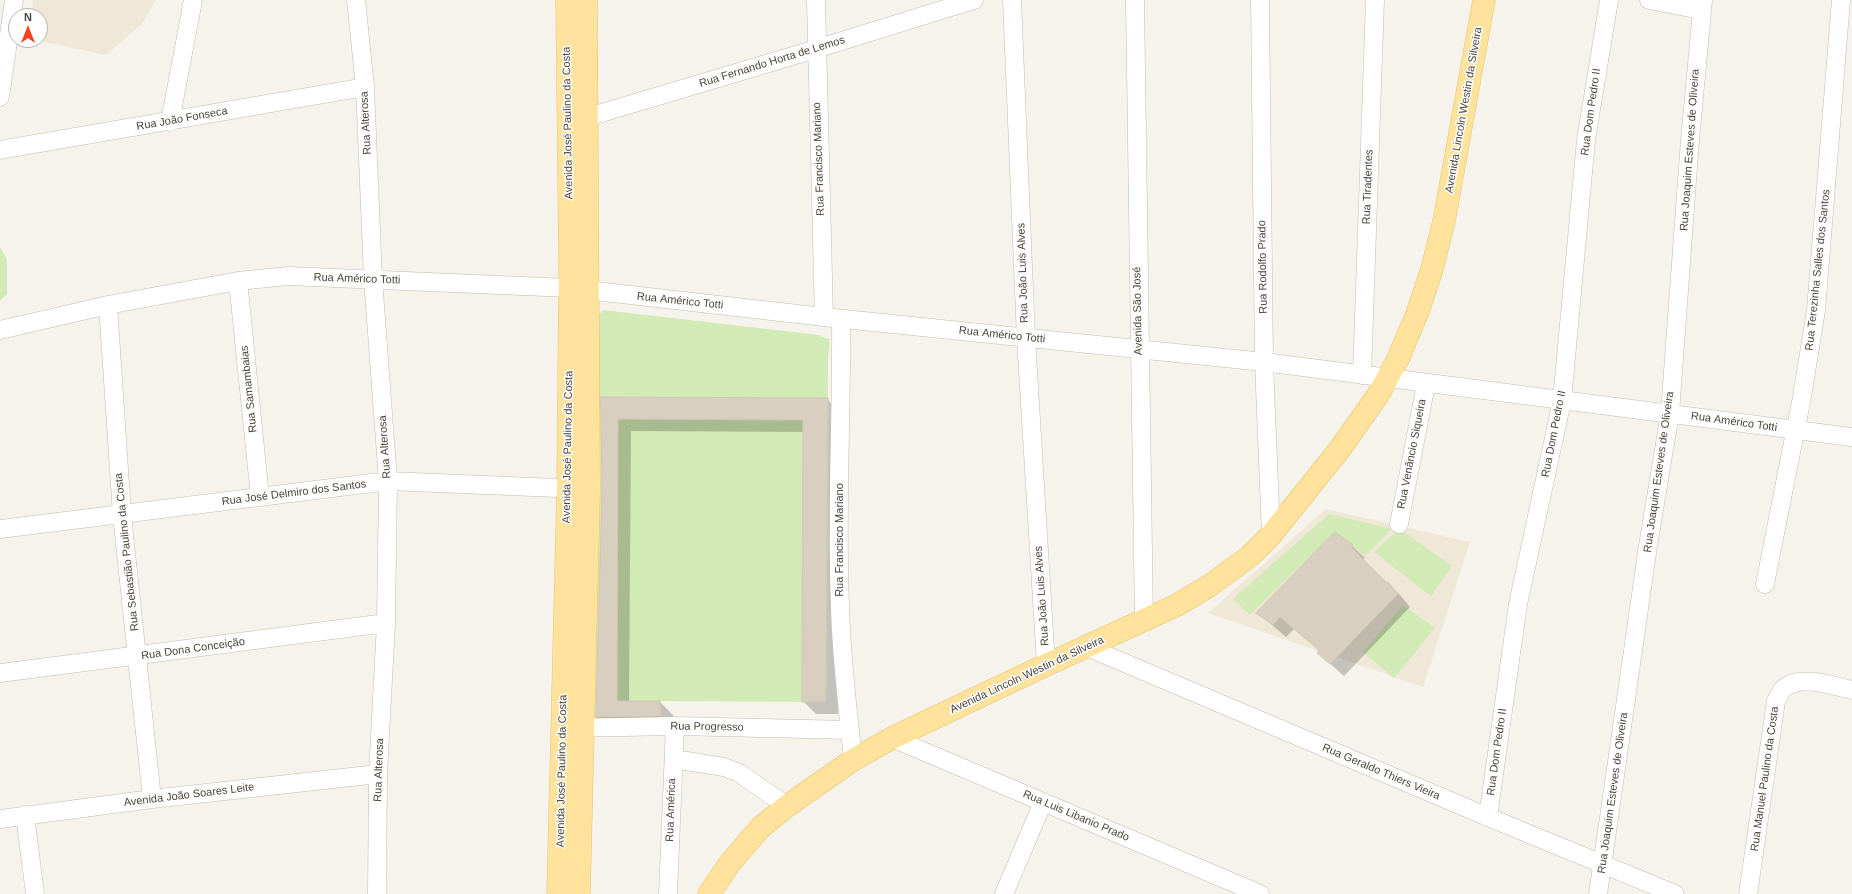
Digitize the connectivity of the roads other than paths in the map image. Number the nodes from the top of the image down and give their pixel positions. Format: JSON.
{"nodes":[{"id":1,"x":14,"y":0,"type":"edge"},
{"id":2,"x":193,"y":0,"type":"edge"},
{"id":3,"x":356,"y":0,"type":"edge"},
{"id":4,"x":567,"y":0,"type":"edge"},
{"id":5,"x":586,"y":0,"type":"edge"},
{"id":6,"x":816,"y":0,"type":"edge"},
{"id":7,"x":974,"y":0,"type":"edge"},
{"id":8,"x":1012,"y":0,"type":"edge"},
{"id":9,"x":1134,"y":0,"type":"edge"},
{"id":10,"x":1260,"y":0,"type":"edge"},
{"id":11,"x":1375,"y":0,"type":"edge"},
{"id":12,"x":1484,"y":0,"type":"edge"},
{"id":13,"x":1609,"y":0,"type":"edge"},
{"id":14,"x":1649,"y":0,"type":"edge"},
{"id":15,"x":1842,"y":0,"type":"edge"},
{"id":16,"x":1702,"y":5,"type":"edge"},
{"id":17,"x":6,"y":19,"type":"edge"},
{"id":18,"x":816,"y":49,"type":"junction"},
{"id":19,"x":364,"y":88,"type":"junction"},
{"id":20,"x":0,"y":97,"type":"edge"},
{"id":21,"x":578,"y":118,"type":"junction"},
{"id":22,"x":170,"y":122,"type":"junction"},
{"id":23,"x":0,"y":150,"type":"edge"},
{"id":24,"x":374,"y":279,"type":"junction"},
{"id":25,"x":238,"y":281,"type":"junction"},
{"id":26,"x":579,"y":289,"type":"junction"},
{"id":27,"x":108,"y":305,"type":"junction"},
{"id":28,"x":832,"y":318,"type":"junction"},
{"id":29,"x":0,"y":330,"type":"edge"},
{"id":30,"x":1026,"y":338,"type":"junction"},
{"id":31,"x":1139,"y":349,"type":"junction"},
{"id":32,"x":1264,"y":362,"type":"junction"},
{"id":33,"x":1362,"y":375,"type":"junction"},
{"id":34,"x":1389,"y":377,"type":"junction"},
{"id":35,"x":1426,"y":384,"type":"junction"},
{"id":36,"x":1562,"y":401,"type":"junction"},
{"id":37,"x":1670,"y":413,"type":"junction"},
{"id":38,"x":1795,"y":430,"type":"junction"},
{"id":39,"x":1852,"y":437,"type":"edge"},
{"id":40,"x":388,"y":481,"type":"junction"},
{"id":41,"x":578,"y":489,"type":"junction"},
{"id":42,"x":260,"y":497,"type":"junction"},
{"id":43,"x":122,"y":515,"type":"junction"},
{"id":44,"x":1399,"y":524,"type":"dead end"},
{"id":45,"x":0,"y":529,"type":"edge"},
{"id":46,"x":1271,"y":535,"type":"junction"},
{"id":47,"x":1765,"y":584,"type":"dead end"},
{"id":48,"x":1144,"y":621,"type":"junction"},
{"id":49,"x":386,"y":623,"type":"junction"},
{"id":50,"x":1087,"y":647,"type":"junction"},
{"id":51,"x":137,"y":656,"type":"junction"},
{"id":52,"x":1046,"y":665,"type":"junction"},
{"id":53,"x":0,"y":672,"type":"edge"},
{"id":54,"x":1852,"y":690,"type":"edge"},
{"id":55,"x":676,"y":726,"type":"junction"},
{"id":56,"x":573,"y":728,"type":"junction"},
{"id":57,"x":850,"y":730,"type":"junction"},
{"id":58,"x":892,"y":738,"type":"junction"},
{"id":59,"x":674,"y":759,"type":"junction"},
{"id":60,"x":853,"y":760,"type":"junction"},
{"id":61,"x":378,"y":774,"type":"junction"},
{"id":62,"x":152,"y":799,"type":"junction"},
{"id":63,"x":1043,"y":802,"type":"junction"},
{"id":64,"x":786,"y":806,"type":"junction"},
{"id":65,"x":25,"y":815,"type":"junction"},
{"id":66,"x":1488,"y":817,"type":"junction"},
{"id":67,"x":0,"y":819,"type":"edge"},
{"id":68,"x":1603,"y":865,"type":"junction"},
{"id":69,"x":35,"y":894,"type":"edge"},
{"id":70,"x":377,"y":894,"type":"edge"},
{"id":71,"x":558,"y":894,"type":"edge"},
{"id":72,"x":579,"y":894,"type":"edge"},
{"id":73,"x":668,"y":894,"type":"edge"},
{"id":74,"x":709,"y":894,"type":"edge"},
{"id":75,"x":1004,"y":894,"type":"edge"},
{"id":76,"x":1260,"y":894,"type":"edge"},
{"id":77,"x":1598,"y":894,"type":"edge"},
{"id":78,"x":1675,"y":894,"type":"edge"},
{"id":79,"x":1748,"y":894,"type":"edge"}],
"edges":[{"from":1,"to":17,"type":"street"},
{"from":2,"to":22,"type":"street"},
{"from":3,"to":19,"type":"street","name":"Rua Alterosa"},
{"from":4,"to":21,"type":"main road","name":"Avenida José Paulino da Costa"},
{"from":5,"to":21,"type":"main road","name":"Avenida José Paulino da Costa"},
{"from":6,"to":18,"type":"street","name":"Rua Francisco Mariano"},
{"from":7,"to":18,"type":"street","name":"Rua Fernando Horta de Lemos"},
{"from":8,"to":30,"type":"street","name":"Rua João Luis Alves"},
{"from":9,"to":31,"type":"street","name":"Avenida São José"},
{"from":10,"to":32,"type":"street","name":"Rua Rodolfo Prado"},
{"from":11,"to":33,"type":"street","name":"Rua Tiradentes"},
{"from":12,"to":34,"type":"main road","name":"Avenida Lincoln Westin da Silveira"},
{"from":13,"to":36,"type":"street","name":"Rua Dom Pedro II"},
{"from":14,"to":16,"type":"street"},
{"from":15,"to":38,"type":"street","name":"Rua Terezinha Salles dos Santos"},
{"from":16,"to":37,"type":"street","name":"Rua Joaquim Esteves de Oliveira"},
{"from":17,"to":20,"type":"street"},
{"from":18,"to":21,"type":"street","name":"Rua Fernando Horta de Lemos"},
{"from":18,"to":28,"type":"street","name":"Rua Francisco Mariano"},
{"from":19,"to":22,"type":"street","name":"Rua João Fonseca"},
{"from":19,"to":24,"type":"street","name":"Rua Alterosa"},
{"from":21,"to":26,"type":"main road","name":"Avenida José Paulino da Costa"},
{"from":22,"to":23,"type":"street","name":"Rua João Fonseca"},
{"from":24,"to":25,"type":"street","name":"Rua Américo Totti"},
{"from":24,"to":26,"type":"street","name":"Rua Américo Totti"},
{"from":24,"to":40,"type":"street","name":"Rua Alterosa"},
{"from":25,"to":27,"type":"street","name":"Rua Américo Totti"},
{"from":25,"to":42,"type":"street","name":"Rua Samambaias"},
{"from":26,"to":28,"type":"street","name":"Rua Américo Totti"},
{"from":26,"to":41,"type":"main road","name":"Avenida José Paulino da Costa"},
{"from":27,"to":29,"type":"street","name":"Rua Américo Totti"},
{"from":27,"to":43,"type":"street","name":"Rua Sebastião Paulino da Costa"},
{"from":28,"to":30,"type":"street","name":"Rua Américo Totti"},
{"from":28,"to":57,"type":"street","name":"Rua Francisco Mariano"},
{"from":30,"to":31,"type":"street","name":"Rua Américo Totti"},
{"from":30,"to":52,"type":"street","name":"Rua João Luis Alves"},
{"from":31,"to":32,"type":"street","name":"Rua Américo Totti"},
{"from":31,"to":48,"type":"street","name":"Avenida São José"},
{"from":32,"to":33,"type":"street","name":"Rua Américo Totti"},
{"from":32,"to":46,"type":"street","name":"Rua Rodolfo Prado"},
{"from":33,"to":34,"type":"street","name":"Rua Américo Totti"},
{"from":34,"to":35,"type":"street","name":"Rua Américo Totti"},
{"from":34,"to":46,"type":"main road","name":"Avenida Lincoln Westin da Silveira"},
{"from":35,"to":36,"type":"street","name":"Rua Américo Totti"},
{"from":35,"to":44,"type":"street","name":"Rua Venâncio Siqueira"},
{"from":36,"to":37,"type":"street","name":"Rua Américo Totti"},
{"from":36,"to":66,"type":"street","name":"Rua Dom Pedro II"},
{"from":37,"to":38,"type":"street","name":"Rua Américo Totti"},
{"from":37,"to":68,"type":"street","name":"Rua Joaquim Esteves de Oliveira"},
{"from":38,"to":39,"type":"street","name":"Rua Américo Totti"},
{"from":38,"to":47,"type":"street","name":"Rua Terezinha Salles dos Santos"},
{"from":40,"to":41,"type":"street","name":"Rua José Delmiro dos Santos"},
{"from":40,"to":42,"type":"street","name":"Rua José Delmiro dos Santos"},
{"from":40,"to":49,"type":"street","name":"Rua Alterosa"},
{"from":41,"to":56,"type":"main road","name":"Avenida José Paulino da Costa"},
{"from":42,"to":43,"type":"street","name":"Rua José Delmiro dos Santos"},
{"from":43,"to":45,"type":"street","name":"Rua José Delmiro dos Santos"},
{"from":43,"to":51,"type":"street","name":"Rua Sebastião Paulino da Costa"},
{"from":46,"to":48,"type":"main road","name":"Avenida Lincoln Westin da Silveira"},
{"from":48,"to":50,"type":"main road","name":"Avenida Lincoln Westin da Silveira"},
{"from":49,"to":51,"type":"street","name":"Rua Dona Conceição"},
{"from":49,"to":61,"type":"street","name":"Rua Alterosa"},
{"from":50,"to":52,"type":"main road","name":"Avenida Lincoln Westin da Silveira"},
{"from":50,"to":66,"type":"street","name":"Rua Geraldo Thiers Vieira"},
{"from":51,"to":53,"type":"street","name":"Rua Dona Conceição"},
{"from":51,"to":62,"type":"street","name":"Rua Sebastião Paulino da Costa"},
{"from":52,"to":58,"type":"main road","name":"Avenida Lincoln Westin da Silveira"},
{"from":54,"to":79,"type":"street","name":"Rua Manuel Paulino da Costa"},
{"from":55,"to":56,"type":"street","name":"Rua Progresso"},
{"from":55,"to":57,"type":"street","name":"Rua Progresso"},
{"from":55,"to":59,"type":"street","name":"Rua América"},
{"from":56,"to":71,"type":"main road","name":"Avenida José Paulino da Costa"},
{"from":56,"to":72,"type":"main road","name":"Avenida José Paulino da Costa"},
{"from":57,"to":60,"type":"street","name":"Rua Francisco Mariano"},
{"from":58,"to":60,"type":"main road","name":"Avenida Lincoln Westin da Silveira"},
{"from":58,"to":63,"type":"street","name":"Rua Luis Libanio Prado"},
{"from":59,"to":64,"type":"street"},
{"from":59,"to":73,"type":"street","name":"Rua América"},
{"from":60,"to":64,"type":"main road","name":"Avenida Lincoln Westin da Silveira"},
{"from":61,"to":62,"type":"street","name":"Avenida João Soares Leite"},
{"from":61,"to":70,"type":"street","name":"Rua Alterosa"},
{"from":62,"to":65,"type":"street","name":"Avenida João Soares Leite"},
{"from":63,"to":75,"type":"street"},
{"from":63,"to":76,"type":"street","name":"Rua Luis Libanio Prado"},
{"from":64,"to":74,"type":"main road","name":"Avenida Lincoln Westin da Silveira"},
{"from":65,"to":67,"type":"street","name":"Avenida João Soares Leite"},
{"from":65,"to":69,"type":"street"},
{"from":66,"to":68,"type":"street","name":"Rua Geraldo Thiers Vieira"},
{"from":68,"to":77,"type":"street","name":"Rua Joaquim Esteves de Oliveira"},
{"from":68,"to":78,"type":"street","name":"Rua Geraldo Thiers Vieira"}]}
